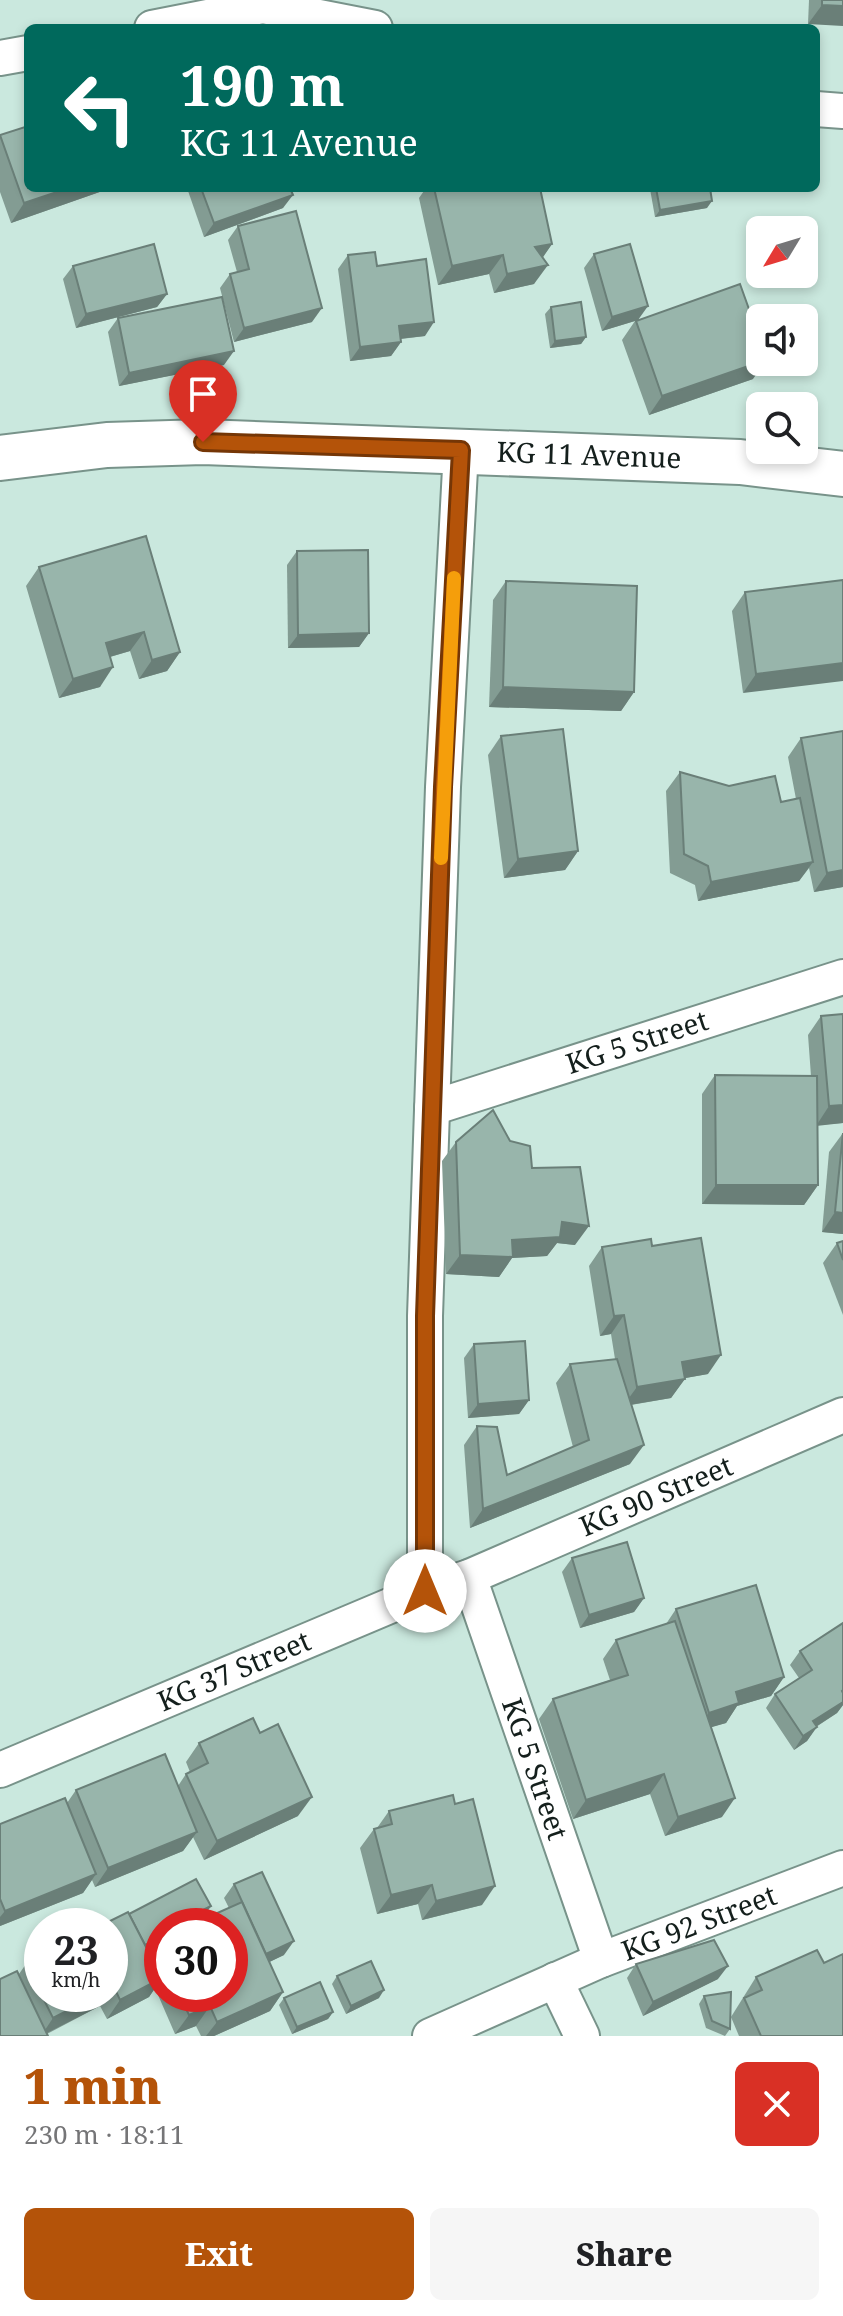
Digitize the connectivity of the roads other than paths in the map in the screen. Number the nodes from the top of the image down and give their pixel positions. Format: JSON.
{"nodes":[{"id":1,"x":264,"y":3,"type":"edge"},
{"id":2,"x":170,"y":24,"type":"edge"},
{"id":3,"x":357,"y":24,"type":"edge"},
{"id":4,"x":24,"y":54,"type":"edge"},
{"id":5,"x":0,"y":58,"type":"edge"},
{"id":6,"x":820,"y":109,"type":"edge"},
{"id":7,"x":843,"y":111,"type":"edge"},
{"id":8,"x":461,"y":450,"type":"junction"},
{"id":9,"x":0,"y":458,"type":"edge"},
{"id":10,"x":843,"y":474,"type":"edge"},
{"id":11,"x":843,"y":977,"type":"edge"},
{"id":12,"x":432,"y":1108,"type":"junction"},
{"id":13,"x":843,"y":1415,"type":"edge"},
{"id":14,"x":469,"y":1577,"type":"junction"},
{"id":15,"x":425,"y":1591,"type":"junction"},
{"id":16,"x":0,"y":1770,"type":"edge"},
{"id":17,"x":843,"y":1868,"type":"edge"},
{"id":18,"x":601,"y":1960,"type":"junction"},
{"id":19,"x":555,"y":1980,"type":"junction"},
{"id":20,"x":430,"y":2036,"type":"edge"},
{"id":21,"x":582,"y":2036,"type":"edge"}],
"edges":[{"from":1,"to":2,"type":"street"},
{"from":1,"to":3,"type":"street"},
{"from":4,"to":5,"type":"street"},
{"from":6,"to":7,"type":"street"},
{"from":8,"to":9,"type":"main road","name":"KG 11 Avenue"},
{"from":8,"to":10,"type":"main road","name":"KG 11 Avenue"},
{"from":8,"to":12,"type":"street"},
{"from":11,"to":12,"type":"street","name":"KG 5 Street"},
{"from":12,"to":15,"type":"street"},
{"from":13,"to":14,"type":"street","name":"KG 90 Street"},
{"from":14,"to":15,"type":"street","name":"KG 37 Street"},
{"from":14,"to":18,"type":"street","name":"KG 5 Street"},
{"from":15,"to":16,"type":"street","name":"KG 37 Street"},
{"from":17,"to":18,"type":"street","name":"KG 92 Street"},
{"from":18,"to":19,"type":"street","name":"KG 92 Street"},
{"from":19,"to":20,"type":"street","name":"KG 92 Street"},
{"from":19,"to":21,"type":"street"}]}
